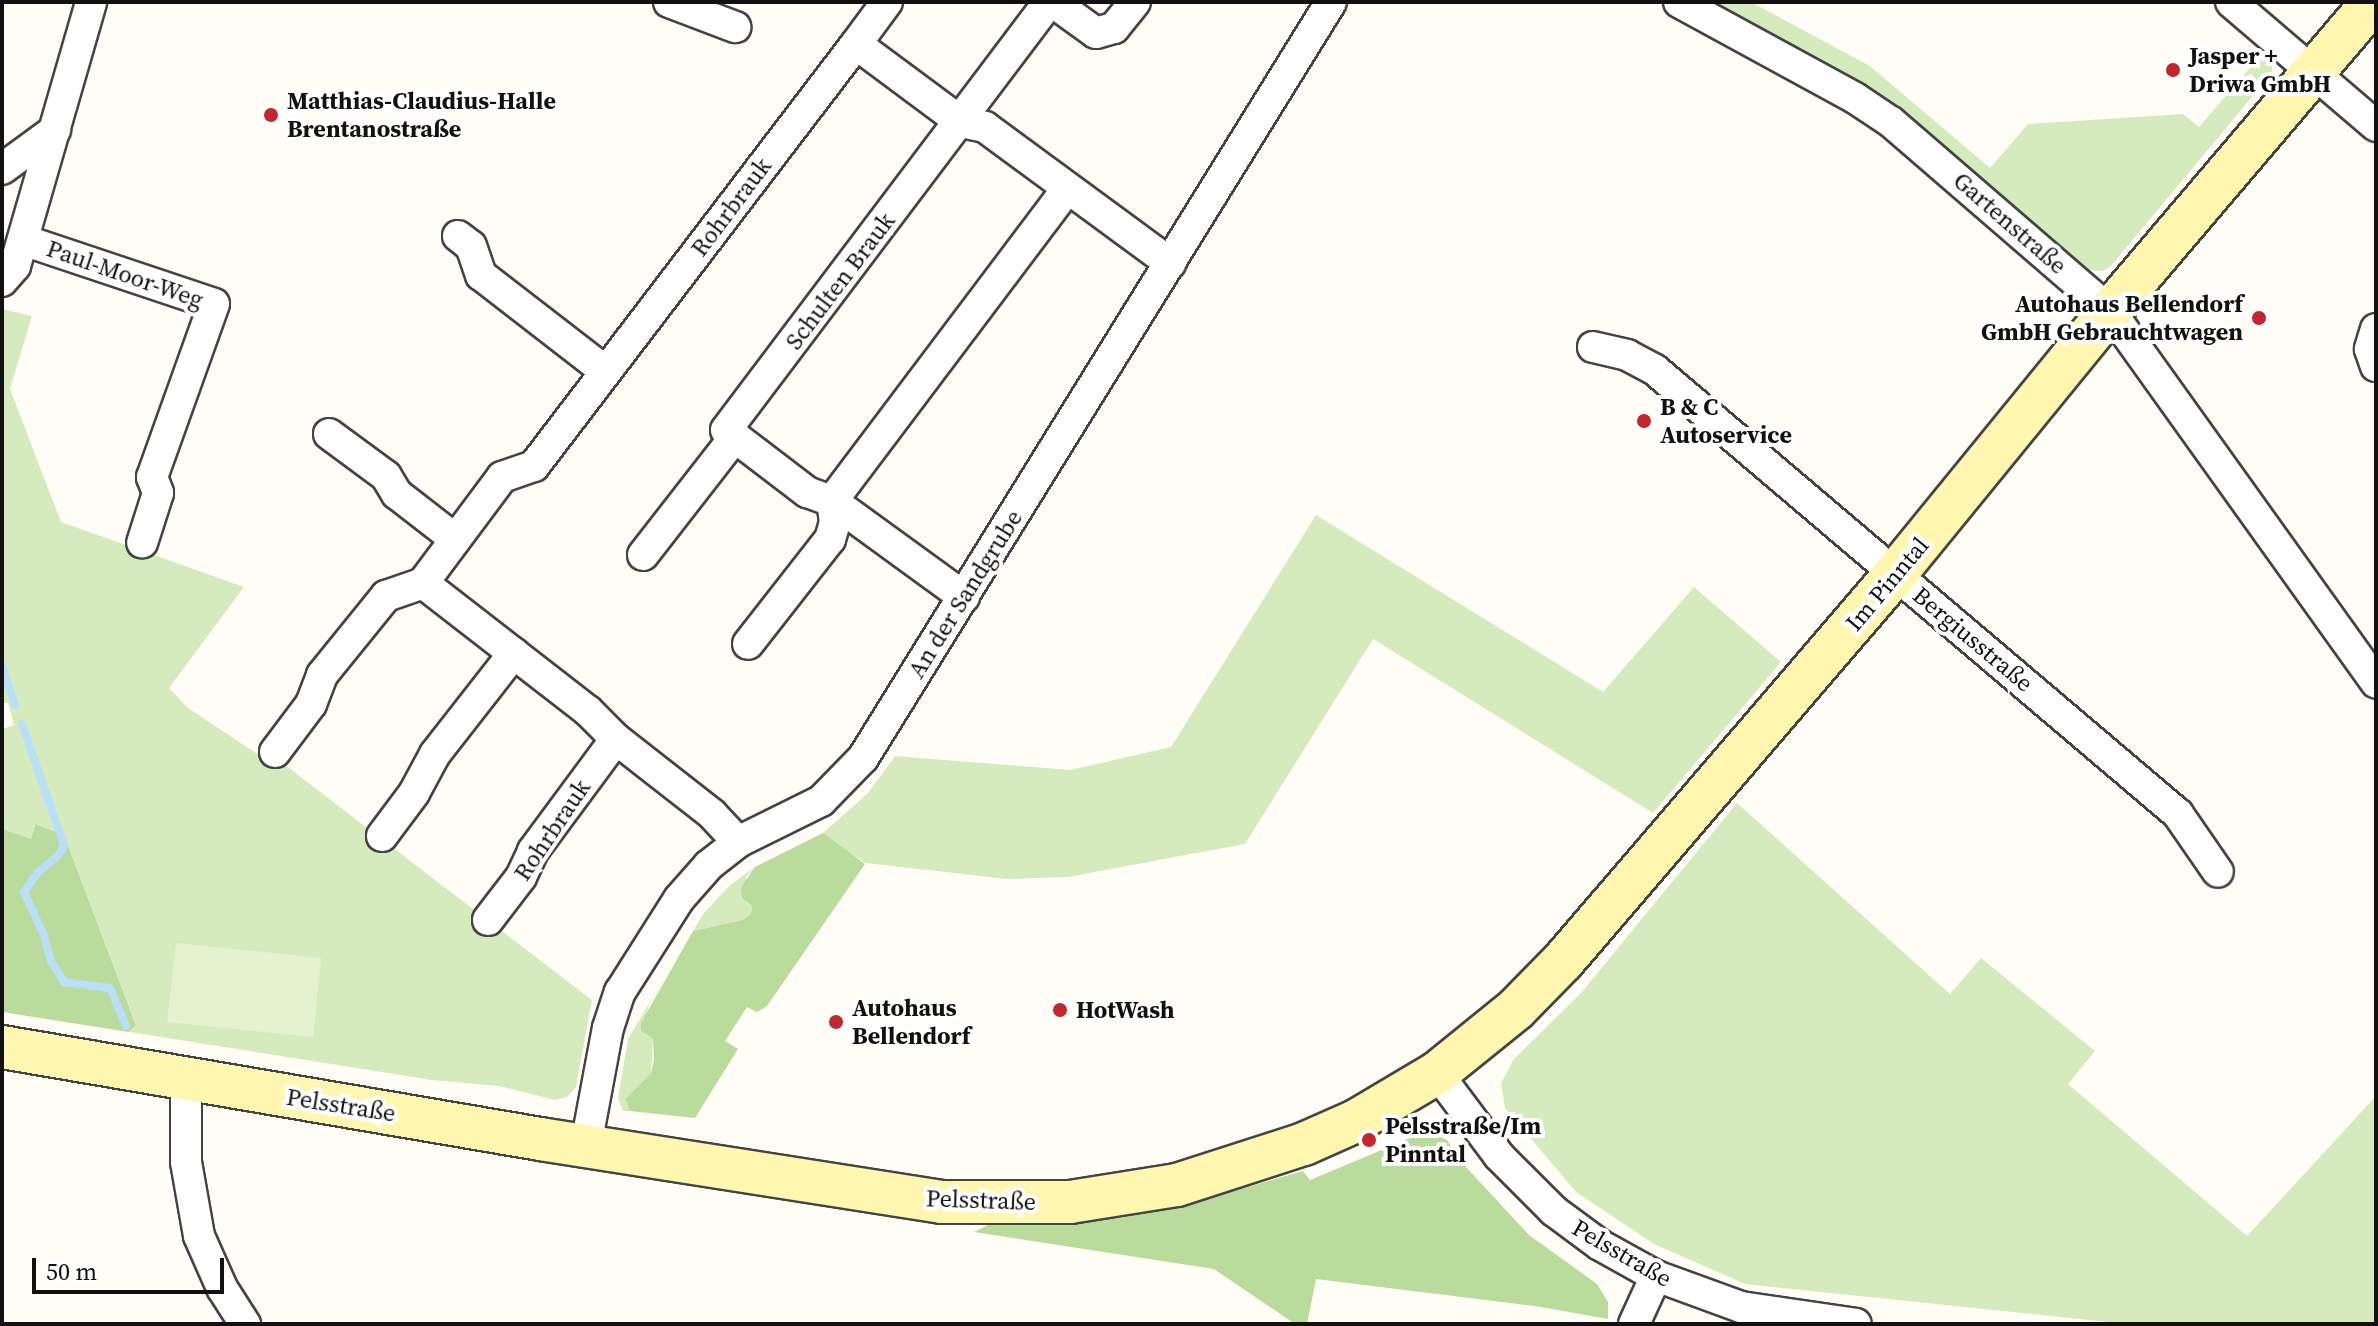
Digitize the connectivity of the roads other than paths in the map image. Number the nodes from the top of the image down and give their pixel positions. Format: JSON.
{"nodes":[{"id":1,"x":91,"y":2,"type":"edge"},
{"id":2,"x":669,"y":2,"type":"edge"},
{"id":3,"x":887,"y":2,"type":"edge"},
{"id":4,"x":1051,"y":2,"type":"edge"},
{"id":5,"x":1135,"y":2,"type":"edge"},
{"id":6,"x":1331,"y":2,"type":"edge"},
{"id":7,"x":1679,"y":2,"type":"edge"},
{"id":8,"x":2231,"y":2,"type":"edge"},
{"id":9,"x":2373,"y":2,"type":"edge"},
{"id":10,"x":735,"y":27,"type":"dead end"},
{"id":11,"x":856,"y":44,"type":"junction"},
{"id":12,"x":2313,"y":72,"type":"junction"},
{"id":13,"x":961,"y":122,"type":"junction"},
{"id":14,"x":2376,"y":126,"type":"edge"},
{"id":15,"x":55,"y":130,"type":"junction"},
{"id":16,"x":2,"y":169,"type":"edge"},
{"id":17,"x":1067,"y":189,"type":"junction"},
{"id":18,"x":458,"y":236,"type":"dead end"},
{"id":19,"x":23,"y":240,"type":"junction"},
{"id":20,"x":1170,"y":263,"type":"junction"},
{"id":21,"x":2,"y":281,"type":"edge"},
{"id":22,"x":2110,"y":311,"type":"junction"},
{"id":23,"x":2376,"y":329,"type":"edge"},
{"id":24,"x":1593,"y":347,"type":"dead end"},
{"id":25,"x":2376,"y":366,"type":"edge"},
{"id":26,"x":605,"y":371,"type":"junction"},
{"id":27,"x":329,"y":434,"type":"dead end"},
{"id":28,"x":735,"y":437,"type":"junction"},
{"id":29,"x":832,"y":501,"type":"junction"},
{"id":30,"x":455,"y":539,"type":"junction"},
{"id":31,"x":142,"y":543,"type":"dead end"},
{"id":32,"x":643,"y":555,"type":"dead end"},
{"id":33,"x":1896,"y":573,"type":"junction"},
{"id":34,"x":423,"y":583,"type":"junction"},
{"id":35,"x":964,"y":597,"type":"junction"},
{"id":36,"x":748,"y":644,"type":"dead end"},
{"id":37,"x":514,"y":653,"type":"junction"},
{"id":38,"x":2376,"y":683,"type":"edge"},
{"id":39,"x":616,"y":739,"type":"junction"},
{"id":40,"x":275,"y":752,"type":"dead end"},
{"id":41,"x":382,"y":836,"type":"dead end"},
{"id":42,"x":738,"y":842,"type":"junction"},
{"id":43,"x":2218,"y":872,"type":"dead end"},
{"id":44,"x":488,"y":920,"type":"dead end"},
{"id":45,"x":2,"y":1047,"type":"edge"},
{"id":46,"x":1437,"y":1073,"type":"junction"},
{"id":47,"x":186,"y":1080,"type":"junction"},
{"id":48,"x":586,"y":1145,"type":"junction"},
{"id":49,"x":1656,"y":1276,"type":"junction"},
{"id":50,"x":245,"y":1324,"type":"edge"},
{"id":51,"x":1634,"y":1324,"type":"edge"},
{"id":52,"x":1856,"y":1324,"type":"edge"}],
"edges":[{"from":1,"to":15,"type":"street"},
{"from":2,"to":10,"type":"street"},
{"from":3,"to":11,"type":"street","name":"Rohrbrauk"},
{"from":4,"to":5,"type":"street"},
{"from":4,"to":13,"type":"street"},
{"from":6,"to":20,"type":"street","name":"An der Sandgrube"},
{"from":7,"to":22,"type":"street","name":"Gartenstraße"},
{"from":8,"to":12,"type":"street"},
{"from":9,"to":12,"type":"main road","name":"Im Pinntal"},
{"from":11,"to":13,"type":"street"},
{"from":11,"to":26,"type":"street","name":"Rohrbrauk"},
{"from":12,"to":14,"type":"street"},
{"from":12,"to":22,"type":"main road","name":"Im Pinntal"},
{"from":13,"to":17,"type":"street"},
{"from":13,"to":28,"type":"street","name":"Schulten Brauk"},
{"from":15,"to":16,"type":"street"},
{"from":15,"to":19,"type":"street"},
{"from":17,"to":20,"type":"street"},
{"from":17,"to":29,"type":"street"},
{"from":18,"to":26,"type":"street"},
{"from":19,"to":21,"type":"street"},
{"from":19,"to":31,"type":"street","name":"Paul-Moor-Weg"},
{"from":20,"to":35,"type":"street","name":"An der Sandgrube"},
{"from":22,"to":33,"type":"main road","name":"Im Pinntal"},
{"from":22,"to":38,"type":"street","name":"Gartenstraße"},
{"from":23,"to":25,"type":"street"},
{"from":24,"to":33,"type":"street","name":"Bergiusstraße"},
{"from":26,"to":30,"type":"street","name":"Rohrbrauk"},
{"from":27,"to":30,"type":"street"},
{"from":28,"to":29,"type":"street"},
{"from":28,"to":32,"type":"street","name":"Schulten Brauk"},
{"from":29,"to":35,"type":"street"},
{"from":29,"to":36,"type":"street"},
{"from":30,"to":34,"type":"street","name":"Rohrbrauk"},
{"from":33,"to":43,"type":"street","name":"Bergiusstraße"},
{"from":33,"to":46,"type":"main road","name":"Im Pinntal"},
{"from":34,"to":37,"type":"street"},
{"from":34,"to":40,"type":"street"},
{"from":35,"to":42,"type":"street","name":"An der Sandgrube"},
{"from":37,"to":39,"type":"street"},
{"from":37,"to":41,"type":"street"},
{"from":39,"to":42,"type":"street"},
{"from":39,"to":44,"type":"street","name":"Rohrbrauk"},
{"from":42,"to":48,"type":"street","name":"An der Sandgrube"},
{"from":45,"to":47,"type":"main road","name":"Pelsstraße"},
{"from":46,"to":48,"type":"main road","name":"Pelsstraße"},
{"from":46,"to":49,"type":"street","name":"Pelsstraße"},
{"from":47,"to":48,"type":"main road","name":"Pelsstraße"},
{"from":47,"to":50,"type":"street"},
{"from":49,"to":51,"type":"street"},
{"from":49,"to":52,"type":"street","name":"Pelsstraße"}]}
